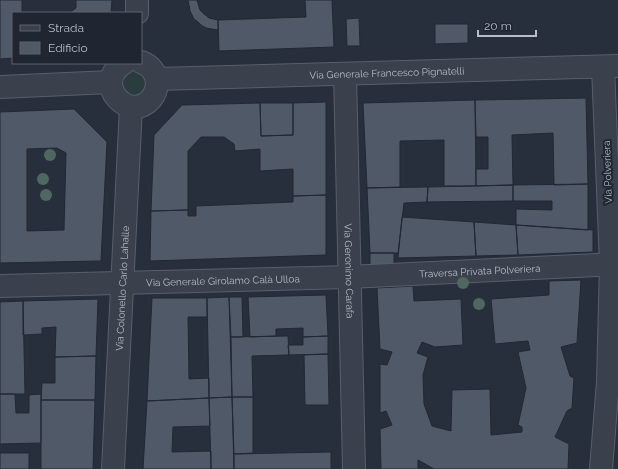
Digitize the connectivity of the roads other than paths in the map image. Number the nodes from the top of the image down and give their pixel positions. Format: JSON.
{"nodes":[{"id":1,"x":137,"y":0,"type":"edge"},
{"id":2,"x":137,"y":12,"type":"edge"},
{"id":3,"x":142,"y":63,"type":"edge"},
{"id":4,"x":123,"y":64,"type":"edge"},
{"id":5,"x":610,"y":67,"type":"edge"},
{"id":6,"x":345,"y":74,"type":"junction"},
{"id":7,"x":157,"y":79,"type":"junction"},
{"id":8,"x":111,"y":82,"type":"junction"},
{"id":9,"x":0,"y":87,"type":"edge"},
{"id":10,"x":131,"y":107,"type":"junction"},
{"id":11,"x":614,"y":264,"type":"edge"},
{"id":12,"x":349,"y":277,"type":"junction"},
{"id":13,"x":123,"y":283,"type":"junction"},
{"id":14,"x":0,"y":286,"type":"edge"},
{"id":15,"x":113,"y":469,"type":"edge"},
{"id":16,"x":354,"y":469,"type":"edge"},
{"id":17,"x":601,"y":469,"type":"edge"}],
"edges":[{"from":1,"to":2,"type":"street"},
{"from":3,"to":7,"type":"street"},
{"from":4,"to":8,"type":"street"},
{"from":5,"to":6,"type":"street","name":"Via Generale Francesco Pignatelli"},
{"from":5,"to":11,"type":"street","name":"Via Polveriera"},
{"from":6,"to":7,"type":"street","name":"Via Generale Francesco Pignatelli"},
{"from":6,"to":12,"type":"street","name":"Via Geronimo Carafa"},
{"from":7,"to":10,"type":"street"},
{"from":8,"to":9,"type":"street"},
{"from":8,"to":10,"type":"street"},
{"from":10,"to":13,"type":"street","name":"Via Colonello Carlo Lahalle"},
{"from":11,"to":12,"type":"street","name":"Traversa Privata Polveriera"},
{"from":11,"to":17,"type":"street","name":"Via Polveriera"},
{"from":12,"to":13,"type":"street","name":"Via Generale Girolamo Calà Ulloa"},
{"from":12,"to":16,"type":"street","name":"Via Geronimo Carafa"},
{"from":13,"to":14,"type":"street","name":"Via Generale Girolamo Calà Ulloa"},
{"from":13,"to":15,"type":"street","name":"Via Colonello Carlo Lahalle"}]}
